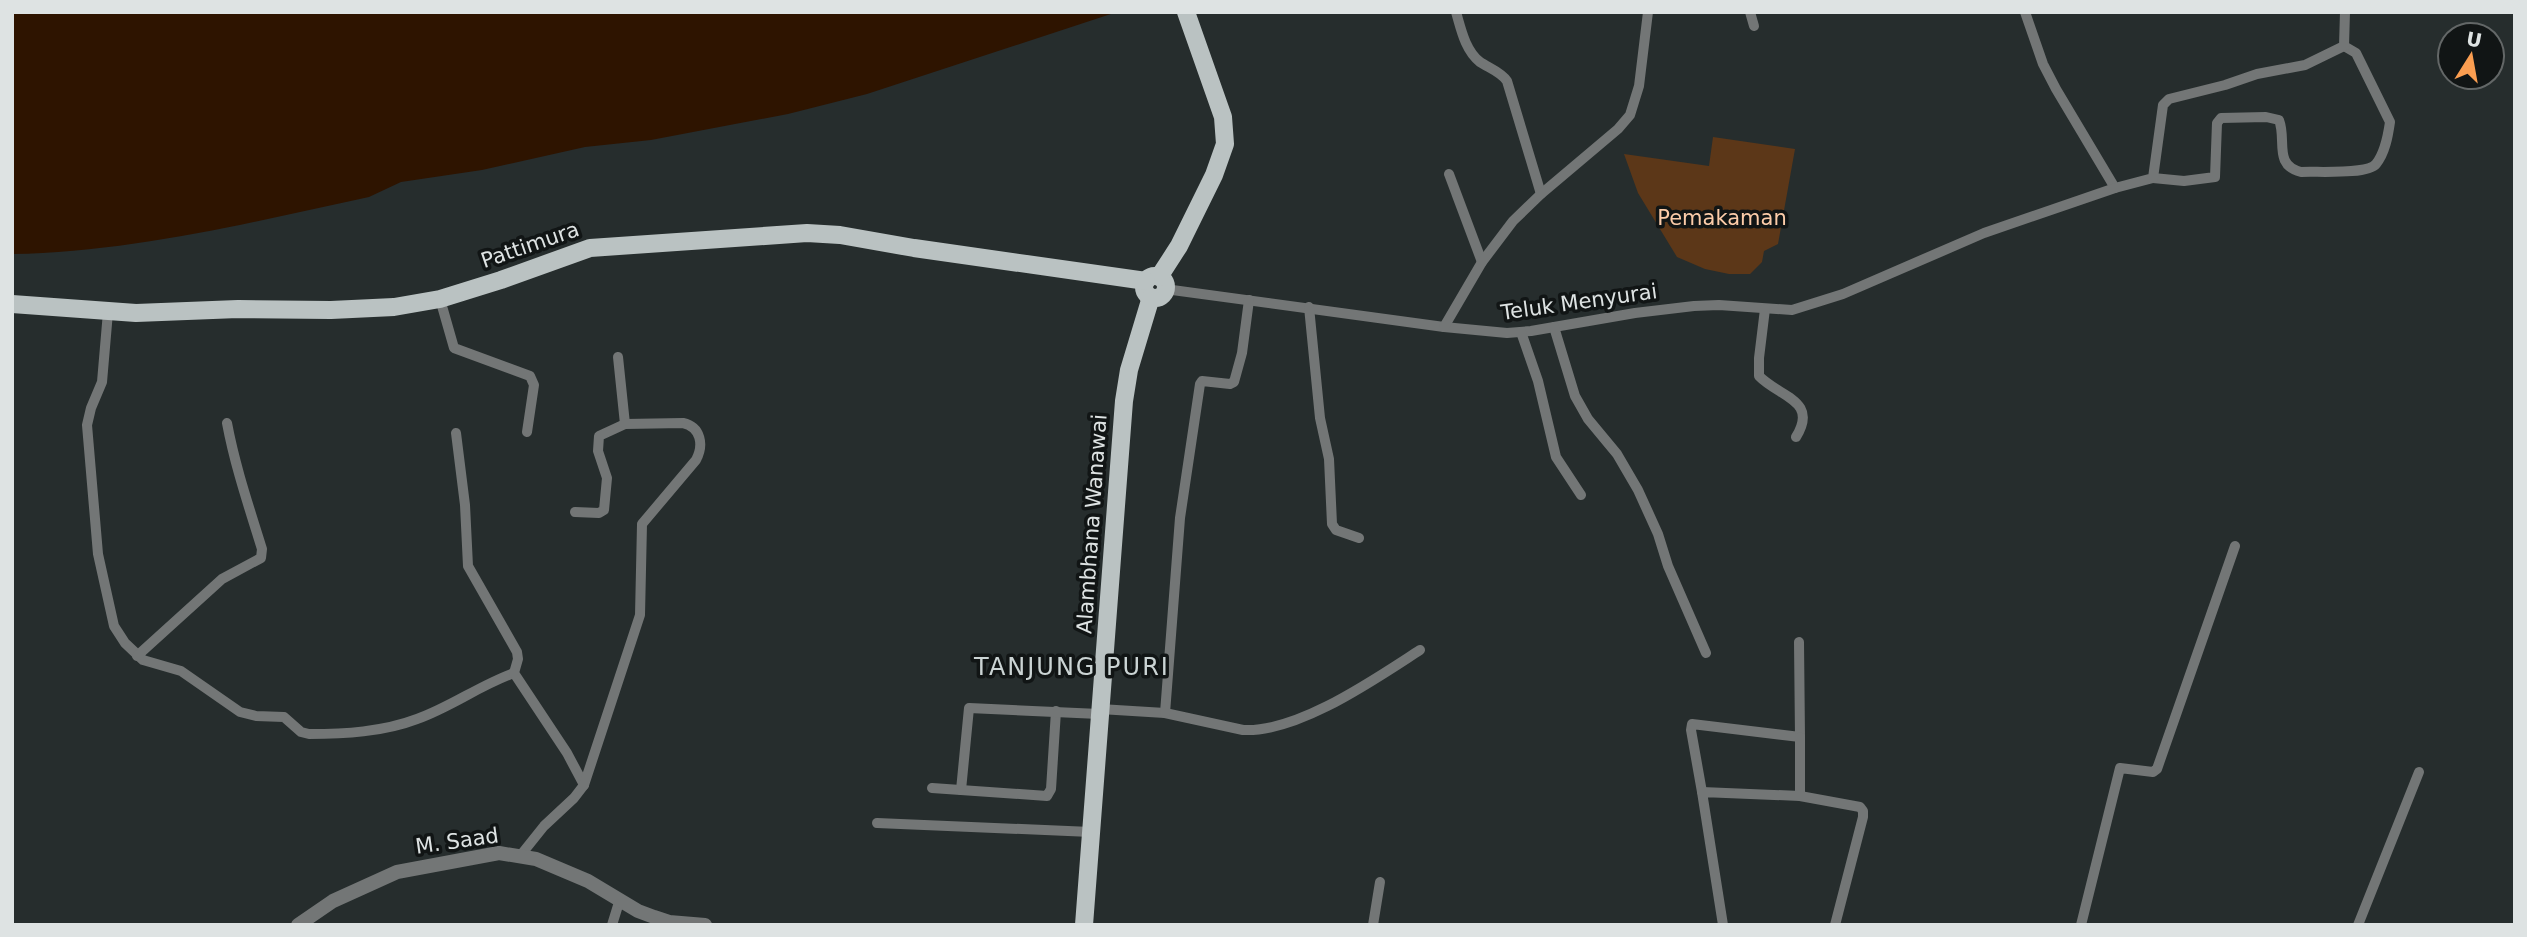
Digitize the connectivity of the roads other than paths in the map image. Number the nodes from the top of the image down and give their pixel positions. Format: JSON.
{"nodes":[{"id":1,"x":1186,"y":12,"type":"edge"},
{"id":2,"x":1456,"y":12,"type":"edge"},
{"id":3,"x":1648,"y":12,"type":"edge"},
{"id":4,"x":1749,"y":12,"type":"edge"},
{"id":5,"x":2025,"y":12,"type":"edge"},
{"id":6,"x":2344,"y":12,"type":"edge"},
{"id":7,"x":1754,"y":26,"type":"dead end"},
{"id":8,"x":2344,"y":46,"type":"junction"},
{"id":9,"x":1449,"y":174,"type":"dead end"},
{"id":10,"x":2153,"y":178,"type":"junction"},
{"id":11,"x":2115,"y":188,"type":"junction"},
{"id":12,"x":1541,"y":194,"type":"junction"},
{"id":13,"x":1482,"y":262,"type":"junction"},
{"id":14,"x":1155,"y":286,"type":"junction"},
{"id":15,"x":440,"y":299,"type":"junction"},
{"id":16,"x":1249,"y":300,"type":"junction"},
{"id":17,"x":12,"y":304,"type":"edge"},
{"id":18,"x":1309,"y":307,"type":"junction"},
{"id":19,"x":1765,"y":309,"type":"junction"},
{"id":20,"x":108,"y":312,"type":"junction"},
{"id":21,"x":1444,"y":327,"type":"junction"},
{"id":22,"x":1554,"y":327,"type":"junction"},
{"id":23,"x":1521,"y":332,"type":"junction"},
{"id":24,"x":618,"y":357,"type":"dead end"},
{"id":25,"x":227,"y":423,"type":"dead end"},
{"id":26,"x":625,"y":424,"type":"junction"},
{"id":27,"x":527,"y":432,"type":"dead end"},
{"id":28,"x":456,"y":433,"type":"dead end"},
{"id":29,"x":1796,"y":437,"type":"dead end"},
{"id":30,"x":1581,"y":495,"type":"dead end"},
{"id":31,"x":575,"y":512,"type":"dead end"},
{"id":32,"x":1359,"y":538,"type":"dead end"},
{"id":33,"x":2235,"y":546,"type":"dead end"},
{"id":34,"x":1799,"y":642,"type":"dead end"},
{"id":35,"x":1420,"y":650,"type":"dead end"},
{"id":36,"x":1706,"y":653,"type":"dead end"},
{"id":37,"x":137,"y":656,"type":"junction"},
{"id":38,"x":514,"y":673,"type":"junction"},
{"id":39,"x":1100,"y":711,"type":"junction"},
{"id":40,"x":1056,"y":712,"type":"junction"},
{"id":41,"x":1165,"y":713,"type":"junction"},
{"id":42,"x":1800,"y":737,"type":"junction"},
{"id":43,"x":2419,"y":772,"type":"dead end"},
{"id":44,"x":584,"y":785,"type":"junction"},
{"id":45,"x":932,"y":788,"type":"dead end"},
{"id":46,"x":961,"y":790,"type":"junction"},
{"id":47,"x":1702,"y":792,"type":"junction"},
{"id":48,"x":1800,"y":796,"type":"junction"},
{"id":49,"x":877,"y":823,"type":"dead end"},
{"id":50,"x":1091,"y":832,"type":"junction"},
{"id":51,"x":520,"y":856,"type":"junction"},
{"id":52,"x":1380,"y":882,"type":"dead end"},
{"id":53,"x":620,"y":899,"type":"junction"},
{"id":54,"x":298,"y":925,"type":"edge"},
{"id":55,"x":612,"y":925,"type":"edge"},
{"id":56,"x":705,"y":925,"type":"edge"},
{"id":57,"x":1084,"y":925,"type":"edge"},
{"id":58,"x":1373,"y":925,"type":"edge"},
{"id":59,"x":1723,"y":925,"type":"edge"},
{"id":60,"x":1835,"y":925,"type":"edge"},
{"id":61,"x":2081,"y":925,"type":"edge"},
{"id":62,"x":2358,"y":925,"type":"edge"}],
"edges":[{"from":1,"to":14,"type":"main road","name":"Alambhana Wanawai"},
{"from":2,"to":12,"type":"street"},
{"from":3,"to":12,"type":"street"},
{"from":4,"to":7,"type":"street"},
{"from":5,"to":11,"type":"street"},
{"from":6,"to":8,"type":"street"},
{"from":8,"to":10,"type":"street"},
{"from":8,"to":10,"type":"street","name":"Teluk Menyurai"},
{"from":9,"to":13,"type":"street"},
{"from":10,"to":11,"type":"street","name":"Teluk Menyurai"},
{"from":11,"to":19,"type":"street","name":"Teluk Menyurai"},
{"from":12,"to":13,"type":"street"},
{"from":13,"to":21,"type":"street"},
{"from":14,"to":15,"type":"main road","name":"Pattimura"},
{"from":14,"to":16,"type":"street","name":"Teluk Menyurai"},
{"from":14,"to":39,"type":"main road","name":"Alambhana Wanawai"},
{"from":15,"to":20,"type":"main road","name":"Pattimura"},
{"from":15,"to":27,"type":"street"},
{"from":16,"to":18,"type":"street","name":"Teluk Menyurai"},
{"from":16,"to":41,"type":"street"},
{"from":17,"to":20,"type":"main road","name":"Pattimura"},
{"from":18,"to":21,"type":"street","name":"Teluk Menyurai"},
{"from":18,"to":32,"type":"street"},
{"from":19,"to":22,"type":"street","name":"Teluk Menyurai"},
{"from":19,"to":29,"type":"street"},
{"from":20,"to":37,"type":"street"},
{"from":21,"to":23,"type":"street","name":"Teluk Menyurai"},
{"from":22,"to":23,"type":"street","name":"Teluk Menyurai"},
{"from":22,"to":36,"type":"street"},
{"from":23,"to":30,"type":"street"},
{"from":24,"to":26,"type":"street"},
{"from":25,"to":37,"type":"street"},
{"from":26,"to":31,"type":"street"},
{"from":26,"to":44,"type":"street"},
{"from":28,"to":38,"type":"street"},
{"from":33,"to":61,"type":"street"},
{"from":34,"to":42,"type":"street"},
{"from":35,"to":41,"type":"street"},
{"from":37,"to":38,"type":"street"},
{"from":38,"to":44,"type":"street"},
{"from":39,"to":40,"type":"street"},
{"from":39,"to":41,"type":"street"},
{"from":39,"to":50,"type":"main road","name":"Alambhana Wanawai"},
{"from":40,"to":46,"type":"street"},
{"from":40,"to":46,"type":"street"},
{"from":42,"to":47,"type":"street"},
{"from":42,"to":48,"type":"street"},
{"from":43,"to":62,"type":"street"},
{"from":44,"to":51,"type":"street"},
{"from":45,"to":46,"type":"street"},
{"from":47,"to":48,"type":"street"},
{"from":47,"to":59,"type":"street"},
{"from":48,"to":60,"type":"street"},
{"from":49,"to":50,"type":"street"},
{"from":50,"to":57,"type":"main road","name":"Alambhana Wanawai"},
{"from":51,"to":53,"type":"street","name":"M. Saad"},
{"from":51,"to":54,"type":"street","name":"M. Saad"},
{"from":52,"to":58,"type":"street"},
{"from":53,"to":55,"type":"street"},
{"from":53,"to":56,"type":"street","name":"M. Saad"}]}
